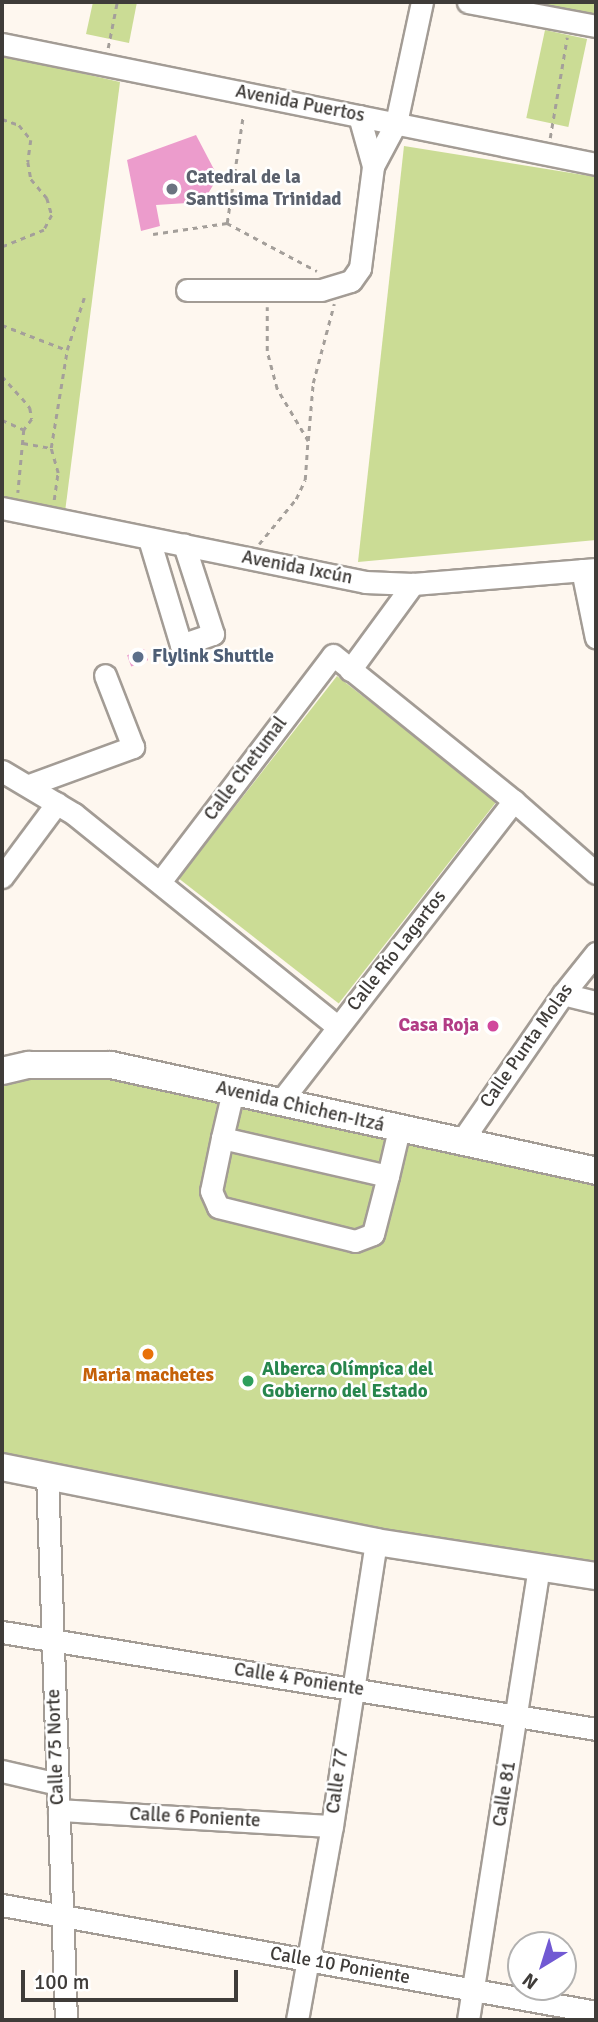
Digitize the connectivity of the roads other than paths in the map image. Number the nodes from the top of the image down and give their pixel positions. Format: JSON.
{"nodes":[{"id":1,"x":422,"y":2,"type":"edge"},
{"id":2,"x":468,"y":2,"type":"edge"},
{"id":3,"x":596,"y":26,"type":"edge"},
{"id":4,"x":2,"y":45,"type":"edge"},
{"id":5,"x":359,"y":116,"type":"junction"},
{"id":6,"x":396,"y":123,"type":"junction"},
{"id":7,"x":596,"y":164,"type":"edge"},
{"id":8,"x":373,"y":166,"type":"junction"},
{"id":9,"x":187,"y":290,"type":"dead end"},
{"id":10,"x":2,"y":508,"type":"edge"},
{"id":11,"x":149,"y":539,"type":"junction"},
{"id":12,"x":184,"y":545,"type":"junction"},
{"id":13,"x":589,"y":570,"type":"edge"},
{"id":14,"x":413,"y":584,"type":"junction"},
{"id":15,"x":596,"y":638,"type":"edge"},
{"id":16,"x":350,"y":670,"type":"junction"},
{"id":17,"x":105,"y":675,"type":"dead end"},
{"id":18,"x":2,"y":771,"type":"edge"},
{"id":19,"x":29,"y":785,"type":"junction"},
{"id":20,"x":514,"y":802,"type":"junction"},
{"id":21,"x":57,"y":803,"type":"junction"},
{"id":22,"x":596,"y":873,"type":"edge"},
{"id":23,"x":2,"y":877,"type":"edge"},
{"id":24,"x":160,"y":883,"type":"junction"},
{"id":25,"x":596,"y":953,"type":"edge"},
{"id":26,"x":563,"y":994,"type":"junction"},
{"id":27,"x":596,"y":1002,"type":"edge"},
{"id":28,"x":337,"y":1027,"type":"junction"},
{"id":29,"x":2,"y":1071,"type":"edge"},
{"id":30,"x":233,"y":1090,"type":"junction"},
{"id":31,"x":281,"y":1101,"type":"junction"},
{"id":32,"x":399,"y":1129,"type":"junction"},
{"id":33,"x":222,"y":1138,"type":"junction"},
{"id":34,"x":461,"y":1142,"type":"junction"},
{"id":35,"x":596,"y":1171,"type":"edge"},
{"id":36,"x":388,"y":1176,"type":"junction"},
{"id":37,"x":2,"y":1467,"type":"edge"},
{"id":38,"x":47,"y":1474,"type":"junction"},
{"id":39,"x":376,"y":1542,"type":"junction"},
{"id":40,"x":539,"y":1567,"type":"junction"},
{"id":41,"x":596,"y":1576,"type":"edge"},
{"id":42,"x":2,"y":1632,"type":"edge"},
{"id":43,"x":53,"y":1640,"type":"junction"},
{"id":44,"x":352,"y":1689,"type":"junction"},
{"id":45,"x":517,"y":1716,"type":"junction"},
{"id":46,"x":596,"y":1729,"type":"edge"},
{"id":47,"x":2,"y":1771,"type":"edge"},
{"id":48,"x":58,"y":1784,"type":"junction"},
{"id":49,"x":59,"y":1810,"type":"junction"},
{"id":50,"x":332,"y":1826,"type":"junction"},
{"id":51,"x":2,"y":1905,"type":"edge"},
{"id":52,"x":64,"y":1916,"type":"junction"},
{"id":53,"x":307,"y":1960,"type":"junction"},
{"id":54,"x":474,"y":1990,"type":"junction"},
{"id":55,"x":596,"y":2012,"type":"edge"},
{"id":56,"x":66,"y":2020,"type":"edge"},
{"id":57,"x":297,"y":2020,"type":"edge"},
{"id":58,"x":468,"y":2020,"type":"edge"}],
"edges":[{"from":1,"to":6,"type":"street"},
{"from":2,"to":3,"type":"street"},
{"from":4,"to":5,"type":"street","name":"Avenida Puertos"},
{"from":5,"to":6,"type":"street","name":"Avenida Puertos"},
{"from":5,"to":8,"type":"street"},
{"from":6,"to":7,"type":"street","name":"Avenida Puertos"},
{"from":6,"to":8,"type":"street"},
{"from":8,"to":9,"type":"street"},
{"from":10,"to":11,"type":"street","name":"Avenida Ixcún"},
{"from":11,"to":12,"type":"street","name":"Avenida Ixcún"},
{"from":11,"to":12,"type":"street"},
{"from":12,"to":14,"type":"street","name":"Avenida Ixcún"},
{"from":13,"to":14,"type":"street","name":"Avenida Ixcún"},
{"from":13,"to":15,"type":"street"},
{"from":14,"to":16,"type":"street"},
{"from":16,"to":20,"type":"street"},
{"from":16,"to":24,"type":"street","name":"Calle Chetumal"},
{"from":17,"to":19,"type":"street"},
{"from":18,"to":19,"type":"street"},
{"from":19,"to":21,"type":"street"},
{"from":20,"to":22,"type":"street"},
{"from":20,"to":28,"type":"street","name":"Calle Río Lagartos"},
{"from":21,"to":23,"type":"street"},
{"from":21,"to":24,"type":"street"},
{"from":24,"to":28,"type":"street"},
{"from":25,"to":26,"type":"street","name":"Calle Punta Molas"},
{"from":26,"to":27,"type":"street"},
{"from":26,"to":34,"type":"street","name":"Calle Punta Molas"},
{"from":28,"to":31,"type":"street","name":"Calle Río Lagartos"},
{"from":29,"to":30,"type":"main road","name":"Avenida Chichen-Itzá"},
{"from":30,"to":31,"type":"main road","name":"Avenida Chichen-Itzá"},
{"from":30,"to":33,"type":"street"},
{"from":31,"to":32,"type":"main road","name":"Avenida Chichen-Itzá"},
{"from":32,"to":34,"type":"main road","name":"Avenida Chichen-Itzá"},
{"from":32,"to":36,"type":"street"},
{"from":33,"to":36,"type":"street"},
{"from":33,"to":36,"type":"street"},
{"from":34,"to":35,"type":"main road","name":"Avenida Chichen-Itzá"},
{"from":37,"to":38,"type":"main road"},
{"from":38,"to":39,"type":"main road"},
{"from":38,"to":43,"type":"street","name":"Calle 75 Norte"},
{"from":39,"to":40,"type":"main road"},
{"from":39,"to":44,"type":"street","name":"Calle 77"},
{"from":40,"to":41,"type":"main road"},
{"from":40,"to":45,"type":"street","name":"Calle 81"},
{"from":42,"to":43,"type":"street","name":"Calle 4 Poniente"},
{"from":43,"to":44,"type":"street","name":"Calle 4 Poniente"},
{"from":43,"to":48,"type":"street","name":"Calle 75 Norte"},
{"from":44,"to":45,"type":"street","name":"Calle 4 Poniente"},
{"from":44,"to":50,"type":"street","name":"Calle 77"},
{"from":45,"to":46,"type":"street","name":"Calle 4 Poniente"},
{"from":45,"to":54,"type":"street","name":"Calle 81"},
{"from":47,"to":48,"type":"street"},
{"from":48,"to":49,"type":"street","name":"Calle 75 Norte"},
{"from":49,"to":50,"type":"street","name":"Calle 6 Poniente"},
{"from":49,"to":52,"type":"street","name":"Calle 75 Norte"},
{"from":50,"to":53,"type":"street","name":"Calle 77"},
{"from":51,"to":52,"type":"street","name":"Calle 10 Poniente"},
{"from":52,"to":53,"type":"street","name":"Calle 10 Poniente"},
{"from":52,"to":56,"type":"street","name":"Calle 75 Norte"},
{"from":53,"to":54,"type":"street","name":"Calle 10 Poniente"},
{"from":53,"to":57,"type":"street","name":"Calle 77"},
{"from":54,"to":55,"type":"street","name":"Calle 10 Poniente"},
{"from":54,"to":58,"type":"street","name":"Calle 81"}]}
